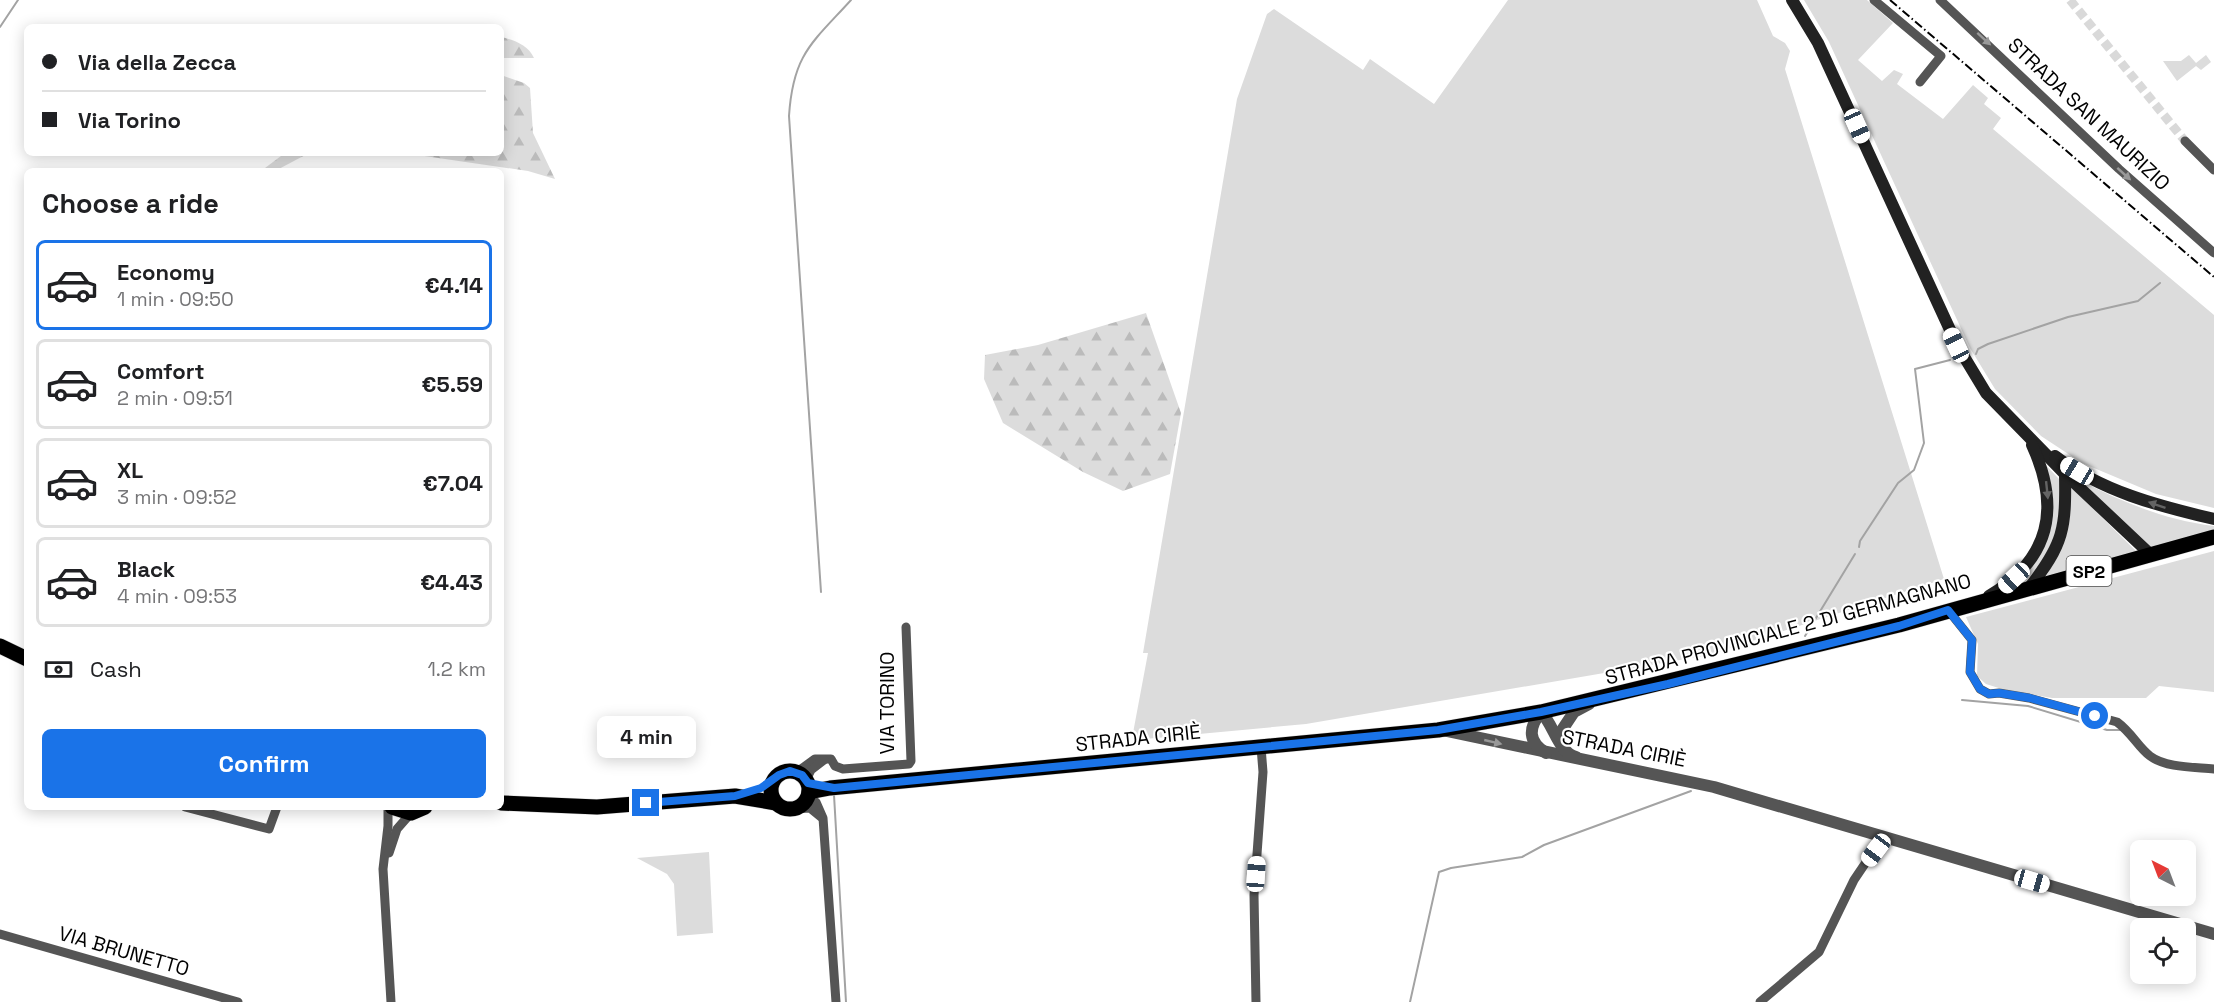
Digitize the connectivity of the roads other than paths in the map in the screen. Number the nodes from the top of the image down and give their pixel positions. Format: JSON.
{"nodes":[{"id":1,"x":1792,"y":0,"type":"edge"},
{"id":2,"x":1874,"y":0,"type":"edge"},
{"id":3,"x":1940,"y":0,"type":"edge"},
{"id":4,"x":1920,"y":82,"type":"dead end"},
{"id":5,"x":2185,"y":141,"type":"tunnel mouth"},
{"id":6,"x":2214,"y":170,"type":"edge"},
{"id":7,"x":2214,"y":253,"type":"edge"},
{"id":8,"x":2028,"y":435,"type":"junction"},
{"id":9,"x":2065,"y":474,"type":"junction"},
{"id":10,"x":2214,"y":519,"type":"edge"},
{"id":11,"x":2214,"y":537,"type":"edge"},
{"id":12,"x":2150,"y":554,"type":"junction"},
{"id":13,"x":2029,"y":588,"type":"junction"},
{"id":14,"x":1983,"y":600,"type":"junction"},
{"id":15,"x":1948,"y":610,"type":"junction"},
{"id":16,"x":906,"y":627,"type":"dead end"},
{"id":17,"x":0,"y":646,"type":"edge"},
{"id":18,"x":24,"y":658,"type":"edge"},
{"id":19,"x":1600,"y":699,"type":"junction"},
{"id":20,"x":1541,"y":712,"type":"junction"},
{"id":21,"x":1438,"y":730,"type":"junction"},
{"id":22,"x":1558,"y":736,"type":"junction"},
{"id":23,"x":1261,"y":747,"type":"junction"},
{"id":24,"x":1547,"y":754,"type":"junction"},
{"id":25,"x":1597,"y":764,"type":"junction"},
{"id":26,"x":2214,"y":769,"type":"edge"},
{"id":27,"x":774,"y":779,"type":"junction"},
{"id":28,"x":805,"y":785,"type":"junction"},
{"id":29,"x":735,"y":796,"type":"junction"},
{"id":30,"x":504,"y":803,"type":"edge"},
{"id":31,"x":776,"y":803,"type":"junction"},
{"id":32,"x":793,"y":809,"type":"junction"},
{"id":33,"x":196,"y":810,"type":"edge"},
{"id":34,"x":276,"y":810,"type":"edge"},
{"id":35,"x":388,"y":810,"type":"edge"},
{"id":36,"x":418,"y":810,"type":"edge"},
{"id":37,"x":823,"y":818,"type":"junction"},
{"id":38,"x":1883,"y":837,"type":"junction"},
{"id":39,"x":383,"y":869,"type":"junction"},
{"id":40,"x":0,"y":934,"type":"edge"},
{"id":41,"x":2214,"y":934,"type":"edge"},
{"id":42,"x":238,"y":1002,"type":"edge"},
{"id":43,"x":392,"y":1002,"type":"edge"},
{"id":44,"x":836,"y":1002,"type":"edge"},
{"id":45,"x":1256,"y":1002,"type":"edge"},
{"id":46,"x":1760,"y":1002,"type":"edge"}],
"edges":[{"from":1,"to":8,"type":"main road"},
{"from":2,"to":4,"type":"street"},
{"from":3,"to":7,"type":"street","name":"STRADA SAN MAURIZIO","one_way":true},
{"from":5,"to":6,"type":"street"},
{"from":8,"to":9,"type":"main road"},
{"from":10,"to":8,"type":"main road","one_way":true},
{"from":8,"to":14,"type":"main road","one_way":true},
{"from":9,"to":12,"type":"main road"},
{"from":9,"to":13,"type":"main road"},
{"from":11,"to":12,"type":"main road","name":"STRADA PROVINCIALE 2 DI GERMAGNANO","number":"SP2"},
{"from":12,"to":13,"type":"main road","name":"STRADA PROVINCIALE 2 DI GERMAGNANO","number":"SP2"},
{"from":13,"to":14,"type":"main road","name":"STRADA PROVINCIALE 2 DI GERMAGNANO","number":"SP2"},
{"from":14,"to":15,"type":"main road","name":"STRADA PROVINCIALE 2 DI GERMAGNANO","number":"SP2"},
{"from":15,"to":19,"type":"main road","name":"STRADA PROVINCIALE 2 DI GERMAGNANO","number":"SP2"},
{"from":15,"to":26,"type":"street"},
{"from":16,"to":28,"type":"street","name":"VIA TORINO"},
{"from":17,"to":18,"type":"main road"},
{"from":19,"to":20,"type":"main road","name":"STRADA PROVINCIALE 2 DI GERMAGNANO","number":"SP2"},
{"from":19,"to":22,"type":"street"},
{"from":20,"to":21,"type":"main road","name":"STRADA PROVINCIALE 2 DI GERMAGNANO","number":"SP2"},
{"from":20,"to":22,"type":"street"},
{"from":20,"to":24,"type":"street"},
{"from":21,"to":23,"type":"main road","name":"STRADA CIRIÈ","number":"SP2"},
{"from":21,"to":24,"type":"street","name":"STRADA CIRIÈ","one_way":true},
{"from":22,"to":25,"type":"street"},
{"from":23,"to":28,"type":"main road","name":"STRADA CIRIÈ","number":"SP2"},
{"from":23,"to":45,"type":"street"},
{"from":24,"to":25,"type":"street","name":"STRADA CIRIÈ"},
{"from":25,"to":38,"type":"street","name":"STRADA CIRIÈ"},
{"from":27,"to":28,"type":"main road"},
{"from":27,"to":29,"type":"main road"},
{"from":27,"to":31,"type":"main road"},
{"from":28,"to":32,"type":"main road"},
{"from":28,"to":37,"type":"street"},
{"from":29,"to":30,"type":"main road"},
{"from":29,"to":31,"type":"main road"},
{"from":31,"to":32,"type":"main road"},
{"from":32,"to":37,"type":"street"},
{"from":33,"to":34,"type":"street"},
{"from":35,"to":39,"type":"street"},
{"from":36,"to":39,"type":"street"},
{"from":37,"to":44,"type":"street"},
{"from":38,"to":41,"type":"street","name":"STRADA CIRIÈ"},
{"from":38,"to":46,"type":"street"},
{"from":39,"to":43,"type":"street"},
{"from":40,"to":42,"type":"street","name":"VIA BRUNETTO"}]}
